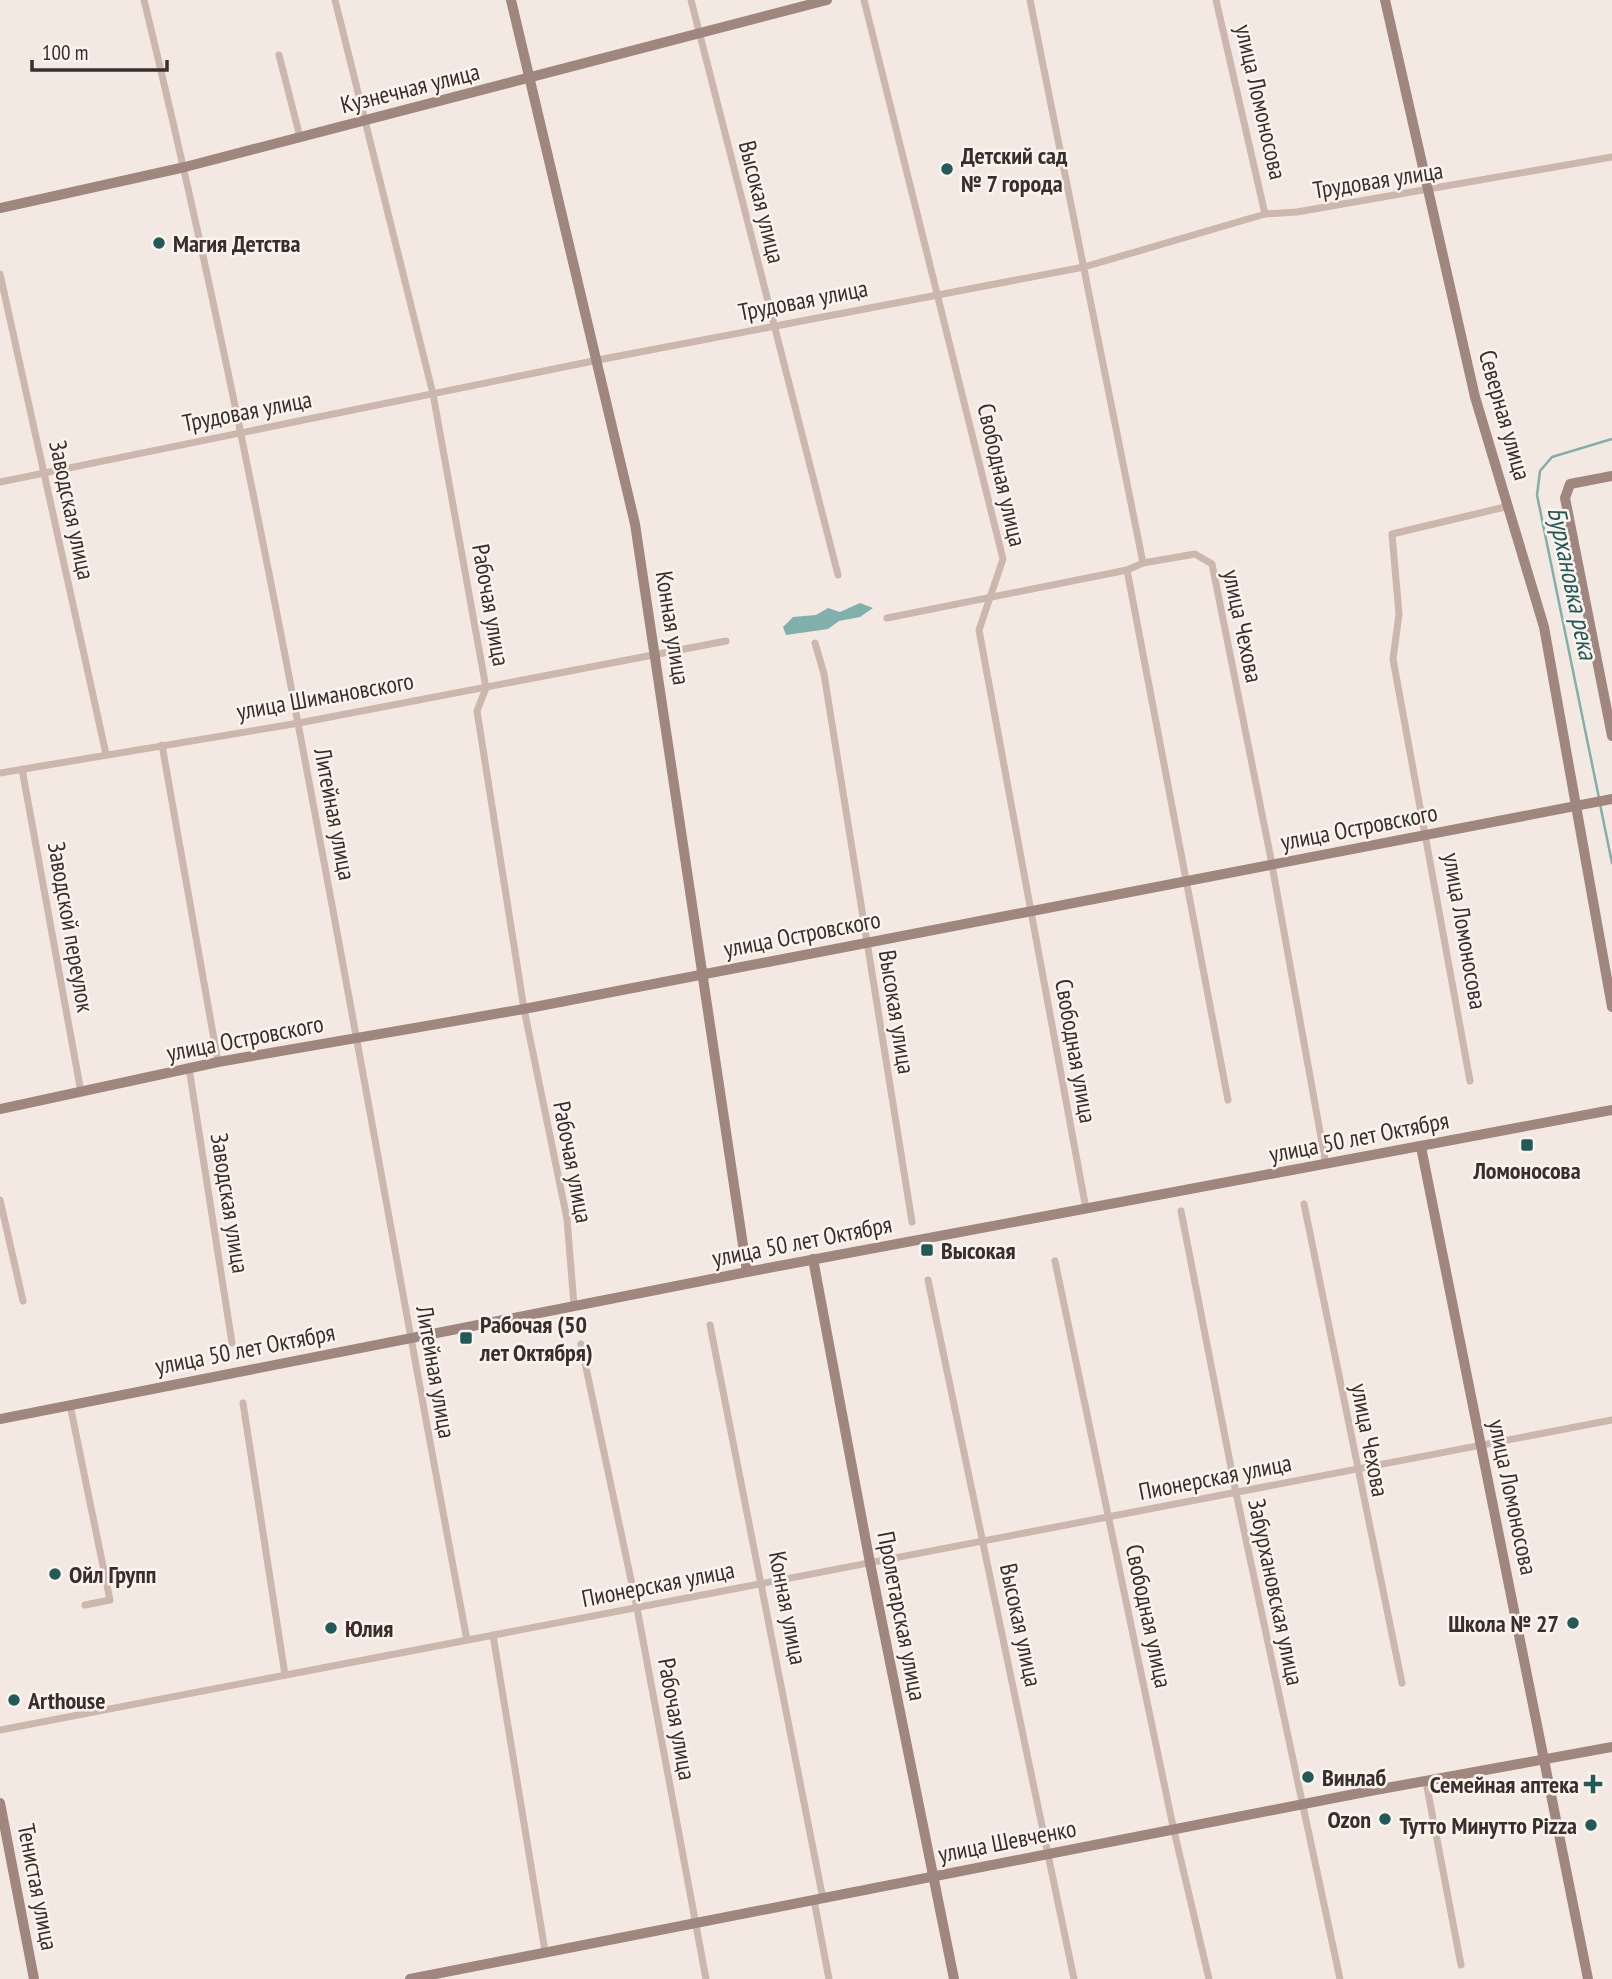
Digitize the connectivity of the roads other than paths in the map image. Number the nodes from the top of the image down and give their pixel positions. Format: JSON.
{"nodes":[{"id":1,"x":144,"y":0,"type":"edge"},
{"id":2,"x":335,"y":0,"type":"edge"},
{"id":3,"x":511,"y":0,"type":"edge"},
{"id":4,"x":691,"y":0,"type":"edge"},
{"id":5,"x":827,"y":0,"type":"edge"},
{"id":6,"x":864,"y":0,"type":"edge"},
{"id":7,"x":1030,"y":0,"type":"edge"},
{"id":8,"x":1216,"y":0,"type":"edge"},
{"id":9,"x":1385,"y":0,"type":"edge"},
{"id":10,"x":700,"y":33,"type":"junction"},
{"id":11,"x":279,"y":55,"type":"dead end"},
{"id":12,"x":530,"y":79,"type":"junction"},
{"id":13,"x":363,"y":121,"type":"junction"},
{"id":14,"x":300,"y":137,"type":"junction"},
{"id":15,"x":1612,"y":158,"type":"edge"},
{"id":16,"x":185,"y":167,"type":"junction"},
{"id":17,"x":1428,"y":191,"type":"junction"},
{"id":18,"x":0,"y":208,"type":"edge"},
{"id":19,"x":1265,"y":214,"type":"junction"},
{"id":20,"x":1084,"y":267,"type":"junction"},
{"id":21,"x":0,"y":274,"type":"edge"},
{"id":22,"x":939,"y":293,"type":"junction"},
{"id":23,"x":773,"y":326,"type":"junction"},
{"id":24,"x":598,"y":360,"type":"junction"},
{"id":25,"x":433,"y":394,"type":"junction"},
{"id":26,"x":243,"y":432,"type":"junction"},
{"id":27,"x":44,"y":472,"type":"junction"},
{"id":28,"x":1612,"y":476,"type":"edge"},
{"id":29,"x":0,"y":482,"type":"edge"},
{"id":30,"x":1509,"y":506,"type":"junction"},
{"id":31,"x":1143,"y":563,"type":"junction"},
{"id":32,"x":1128,"y":570,"type":"junction"},
{"id":33,"x":838,"y":575,"type":"dead end"},
{"id":34,"x":992,"y":597,"type":"junction"},
{"id":35,"x":887,"y":618,"type":"dead end"},
{"id":36,"x":726,"y":642,"type":"dead end"},
{"id":37,"x":815,"y":643,"type":"dead end"},
{"id":38,"x":656,"y":653,"type":"junction"},
{"id":39,"x":486,"y":688,"type":"junction"},
{"id":40,"x":299,"y":723,"type":"junction"},
{"id":41,"x":1612,"y":736,"type":"edge"},
{"id":42,"x":162,"y":746,"type":"junction"},
{"id":43,"x":106,"y":754,"type":"junction"},
{"id":44,"x":22,"y":769,"type":"junction"},
{"id":45,"x":0,"y":773,"type":"edge"},
{"id":46,"x":1612,"y":799,"type":"edge"},
{"id":47,"x":1574,"y":806,"type":"junction"},
{"id":48,"x":1426,"y":835,"type":"junction"},
{"id":49,"x":1272,"y":864,"type":"junction"},
{"id":50,"x":1187,"y":882,"type":"junction"},
{"id":51,"x":1033,"y":913,"type":"junction"},
{"id":52,"x":866,"y":943,"type":"junction"},
{"id":53,"x":701,"y":975,"type":"junction"},
{"id":54,"x":1612,"y":1007,"type":"edge"},
{"id":55,"x":524,"y":1009,"type":"junction"},
{"id":56,"x":358,"y":1038,"type":"junction"},
{"id":57,"x":218,"y":1062,"type":"junction"},
{"id":58,"x":189,"y":1068,"type":"junction"},
{"id":59,"x":1470,"y":1081,"type":"dead end"},
{"id":60,"x":81,"y":1092,"type":"junction"},
{"id":61,"x":1228,"y":1100,"type":"dead end"},
{"id":62,"x":0,"y":1109,"type":"edge"},
{"id":63,"x":1612,"y":1110,"type":"edge"},
{"id":64,"x":1421,"y":1147,"type":"junction"},
{"id":65,"x":1326,"y":1165,"type":"junction"},
{"id":66,"x":0,"y":1199,"type":"edge"},
{"id":67,"x":1304,"y":1204,"type":"dead end"},
{"id":68,"x":1086,"y":1209,"type":"junction"},
{"id":69,"x":1181,"y":1211,"type":"dead end"},
{"id":70,"x":912,"y":1222,"type":"dead end"},
{"id":71,"x":813,"y":1259,"type":"junction"},
{"id":72,"x":1055,"y":1261,"type":"dead end"},
{"id":73,"x":747,"y":1272,"type":"junction"},
{"id":74,"x":929,"y":1280,"type":"dead end"},
{"id":75,"x":23,"y":1301,"type":"dead end"},
{"id":76,"x":575,"y":1306,"type":"junction"},
{"id":77,"x":710,"y":1325,"type":"dead end"},
{"id":78,"x":410,"y":1338,"type":"junction"},
{"id":79,"x":232,"y":1343,"type":"dead end"},
{"id":80,"x":581,"y":1344,"type":"dead end"},
{"id":81,"x":243,"y":1403,"type":"dead end"},
{"id":82,"x":70,"y":1405,"type":"junction"},
{"id":83,"x":0,"y":1419,"type":"edge"},
{"id":84,"x":1612,"y":1420,"type":"edge"},
{"id":85,"x":1480,"y":1446,"type":"junction"},
{"id":86,"x":1356,"y":1470,"type":"junction"},
{"id":87,"x":1236,"y":1493,"type":"junction"},
{"id":88,"x":1109,"y":1517,"type":"junction"},
{"id":89,"x":984,"y":1541,"type":"junction"},
{"id":90,"x":870,"y":1563,"type":"junction"},
{"id":91,"x":762,"y":1584,"type":"junction"},
{"id":92,"x":85,"y":1605,"type":"dead end"},
{"id":93,"x":637,"y":1608,"type":"junction"},
{"id":94,"x":493,"y":1636,"type":"junction"},
{"id":95,"x":467,"y":1640,"type":"junction"},
{"id":96,"x":285,"y":1675,"type":"junction"},
{"id":97,"x":1402,"y":1683,"type":"dead end"},
{"id":98,"x":0,"y":1730,"type":"edge"},
{"id":99,"x":1612,"y":1747,"type":"edge"},
{"id":100,"x":1545,"y":1761,"type":"junction"},
{"id":101,"x":1426,"y":1782,"type":"junction"},
{"id":102,"x":0,"y":1803,"type":"edge"},
{"id":103,"x":1302,"y":1805,"type":"junction"},
{"id":104,"x":1174,"y":1831,"type":"junction"},
{"id":105,"x":1048,"y":1854,"type":"junction"},
{"id":106,"x":932,"y":1877,"type":"junction"},
{"id":107,"x":819,"y":1900,"type":"junction"},
{"id":108,"x":695,"y":1924,"type":"junction"},
{"id":109,"x":545,"y":1951,"type":"junction"},
{"id":110,"x":1461,"y":1965,"type":"dead end"},
{"id":111,"x":34,"y":1979,"type":"edge"},
{"id":112,"x":410,"y":1979,"type":"edge"},
{"id":113,"x":706,"y":1979,"type":"edge"},
{"id":114,"x":829,"y":1979,"type":"edge"},
{"id":115,"x":954,"y":1979,"type":"edge"},
{"id":116,"x":1074,"y":1979,"type":"edge"},
{"id":117,"x":1209,"y":1979,"type":"edge"},
{"id":118,"x":1340,"y":1979,"type":"edge"},
{"id":119,"x":1588,"y":1979,"type":"edge"}],
"edges":[{"from":1,"to":16,"type":"street","name":"Литейная улица"},
{"from":2,"to":13,"type":"street","name":"Рабочая улица"},
{"from":3,"to":12,"type":"street","name":"Конная улица"},
{"from":4,"to":10,"type":"street","name":"Высокая улица"},
{"from":5,"to":10,"type":"street","name":"Кузнечная улица"},
{"from":6,"to":22,"type":"street","name":"Свободная улица"},
{"from":7,"to":20,"type":"street"},
{"from":8,"to":19,"type":"street","name":"улица Ломоносова"},
{"from":9,"to":17,"type":"street","name":"Северная улица"},
{"from":10,"to":12,"type":"street","name":"Кузнечная улица"},
{"from":10,"to":23,"type":"street","name":"Высокая улица"},
{"from":11,"to":14,"type":"street"},
{"from":12,"to":13,"type":"street","name":"Кузнечная улица"},
{"from":12,"to":24,"type":"street","name":"Конная улица"},
{"from":13,"to":14,"type":"street","name":"Кузнечная улица"},
{"from":13,"to":25,"type":"street","name":"Рабочая улица"},
{"from":14,"to":16,"type":"street","name":"Кузнечная улица"},
{"from":15,"to":17,"type":"street","name":"Трудовая улица"},
{"from":16,"to":18,"type":"street","name":"Кузнечная улица"},
{"from":16,"to":26,"type":"street","name":"Литейная улица"},
{"from":17,"to":19,"type":"street","name":"Трудовая улица"},
{"from":17,"to":30,"type":"street","name":"Северная улица"},
{"from":19,"to":20,"type":"street","name":"Трудовая улица"},
{"from":20,"to":22,"type":"street","name":"Трудовая улица"},
{"from":20,"to":31,"type":"street"},
{"from":21,"to":27,"type":"street","name":"Заводская улица"},
{"from":22,"to":23,"type":"street","name":"Трудовая улица"},
{"from":22,"to":34,"type":"street","name":"Свободная улица"},
{"from":23,"to":24,"type":"street","name":"Трудовая улица"},
{"from":23,"to":33,"type":"street","name":"Высокая улица"},
{"from":24,"to":25,"type":"street","name":"Трудовая улица"},
{"from":24,"to":38,"type":"street","name":"Конная улица"},
{"from":25,"to":26,"type":"street","name":"Трудовая улица"},
{"from":25,"to":39,"type":"street","name":"Рабочая улица"},
{"from":26,"to":27,"type":"street","name":"Трудовая улица"},
{"from":26,"to":40,"type":"street","name":"Литейная улица"},
{"from":27,"to":29,"type":"street","name":"Трудовая улица"},
{"from":27,"to":43,"type":"street","name":"Заводская улица"},
{"from":28,"to":41,"type":"street"},
{"from":30,"to":47,"type":"street","name":"Северная улица"},
{"from":30,"to":48,"type":"street","name":"улица Ломоносова"},
{"from":31,"to":32,"type":"street","name":"улица Чехова"},
{"from":31,"to":49,"type":"street","name":"улица Чехова"},
{"from":32,"to":34,"type":"street","name":"улица Чехова"},
{"from":32,"to":50,"type":"street"},
{"from":34,"to":35,"type":"street","name":"улица Чехова"},
{"from":34,"to":51,"type":"street","name":"Свободная улица"},
{"from":36,"to":38,"type":"street","name":"улица Шимановского"},
{"from":37,"to":52,"type":"street","name":"Высокая улица"},
{"from":38,"to":39,"type":"street","name":"улица Шимановского"},
{"from":38,"to":53,"type":"street","name":"Конная улица"},
{"from":39,"to":40,"type":"street","name":"улица Шимановского"},
{"from":39,"to":55,"type":"street","name":"Рабочая улица"},
{"from":40,"to":42,"type":"street","name":"улица Шимановского"},
{"from":40,"to":56,"type":"street","name":"Литейная улица"},
{"from":42,"to":43,"type":"street","name":"улица Шимановского"},
{"from":42,"to":57,"type":"street"},
{"from":43,"to":44,"type":"street","name":"улица Шимановского"},
{"from":44,"to":45,"type":"street","name":"улица Шимановского"},
{"from":44,"to":60,"type":"street","name":"Заводской переулок"},
{"from":46,"to":47,"type":"street","name":"улица Островского"},
{"from":47,"to":48,"type":"street","name":"улица Островского"},
{"from":47,"to":54,"type":"street","name":"Северная улица"},
{"from":48,"to":49,"type":"street","name":"улица Островского"},
{"from":48,"to":59,"type":"street","name":"улица Ломоносова"},
{"from":49,"to":50,"type":"street","name":"улица Островского"},
{"from":49,"to":65,"type":"street","name":"улица Чехова"},
{"from":50,"to":51,"type":"street","name":"улица Островского"},
{"from":50,"to":61,"type":"street"},
{"from":51,"to":52,"type":"street","name":"улица Островского"},
{"from":51,"to":68,"type":"street","name":"Свободная улица"},
{"from":52,"to":53,"type":"street","name":"улица Островского"},
{"from":52,"to":70,"type":"street","name":"Высокая улица"},
{"from":53,"to":55,"type":"street","name":"улица Островского"},
{"from":53,"to":73,"type":"street","name":"Конная улица"},
{"from":55,"to":56,"type":"street","name":"улица Островского"},
{"from":55,"to":76,"type":"street","name":"Рабочая улица"},
{"from":56,"to":57,"type":"street","name":"улица Островского"},
{"from":56,"to":78,"type":"street","name":"Литейная улица"},
{"from":57,"to":58,"type":"street","name":"улица Островского"},
{"from":58,"to":60,"type":"street","name":"улица Островского"},
{"from":58,"to":79,"type":"street","name":"Заводская улица"},
{"from":60,"to":62,"type":"street","name":"улица Островского"},
{"from":63,"to":64,"type":"street","name":"улица 50 лет Октября"},
{"from":64,"to":65,"type":"street","name":"улица 50 лет Октября"},
{"from":64,"to":85,"type":"street","name":"улица Ломоносова"},
{"from":65,"to":68,"type":"street","name":"улица 50 лет Октября"},
{"from":66,"to":75,"type":"street"},
{"from":67,"to":86,"type":"street","name":"улица Чехова"},
{"from":68,"to":71,"type":"street","name":"улица 50 лет Октября"},
{"from":69,"to":87,"type":"street","name":"Забурхановская улица"},
{"from":71,"to":73,"type":"street","name":"улица 50 лет Октября"},
{"from":71,"to":90,"type":"street","name":"Пролетарская улица"},
{"from":72,"to":88,"type":"street","name":"Свободная улица"},
{"from":73,"to":76,"type":"street","name":"улица 50 лет Октября"},
{"from":74,"to":89,"type":"street","name":"Высокая улица"},
{"from":76,"to":78,"type":"street","name":"улица 50 лет Октября"},
{"from":77,"to":91,"type":"street","name":"Конная улица"},
{"from":78,"to":82,"type":"street","name":"улица 50 лет Октября"},
{"from":78,"to":95,"type":"street","name":"Литейная улица"},
{"from":80,"to":93,"type":"street","name":"Рабочая улица"},
{"from":81,"to":96,"type":"street"},
{"from":82,"to":83,"type":"street","name":"улица 50 лет Октября"},
{"from":82,"to":92,"type":"street"},
{"from":84,"to":85,"type":"street","name":"Пионерская улица"},
{"from":85,"to":86,"type":"street","name":"Пионерская улица"},
{"from":85,"to":100,"type":"street","name":"улица Ломоносова"},
{"from":86,"to":87,"type":"street","name":"Пионерская улица"},
{"from":86,"to":97,"type":"street","name":"улица Чехова"},
{"from":87,"to":88,"type":"street","name":"Пионерская улица"},
{"from":87,"to":103,"type":"street","name":"Забурхановская улица"},
{"from":88,"to":89,"type":"street","name":"Пионерская улица"},
{"from":88,"to":104,"type":"street","name":"Свободная улица"},
{"from":89,"to":90,"type":"street","name":"Пионерская улица"},
{"from":89,"to":105,"type":"street","name":"Высокая улица"},
{"from":90,"to":91,"type":"street","name":"Пионерская улица"},
{"from":90,"to":106,"type":"street","name":"Пролетарская улица"},
{"from":91,"to":93,"type":"street","name":"Пионерская улица"},
{"from":91,"to":107,"type":"street","name":"Конная улица"},
{"from":93,"to":94,"type":"street","name":"Пионерская улица"},
{"from":93,"to":108,"type":"street","name":"Рабочая улица"},
{"from":94,"to":95,"type":"street","name":"Пионерская улица"},
{"from":94,"to":109,"type":"street"},
{"from":95,"to":96,"type":"street","name":"Пионерская улица"},
{"from":96,"to":98,"type":"street","name":"Пионерская улица"},
{"from":99,"to":100,"type":"street","name":"улица Шевченко"},
{"from":100,"to":101,"type":"street","name":"улица Шевченко"},
{"from":100,"to":119,"type":"street","name":"улица Ломоносова"},
{"from":101,"to":103,"type":"street","name":"улица Шевченко"},
{"from":101,"to":110,"type":"street"},
{"from":102,"to":111,"type":"street","name":"Тенистая улица"},
{"from":103,"to":104,"type":"street","name":"улица Шевченко"},
{"from":103,"to":118,"type":"street","name":"Забурхановская улица"},
{"from":104,"to":105,"type":"street","name":"улица Шевченко"},
{"from":104,"to":117,"type":"street","name":"Свободная улица"},
{"from":105,"to":106,"type":"street","name":"улица Шевченко"},
{"from":105,"to":116,"type":"street","name":"Высокая улица"},
{"from":106,"to":107,"type":"street","name":"улица Шевченко"},
{"from":106,"to":115,"type":"street","name":"Пролетарская улица"},
{"from":107,"to":108,"type":"street","name":"улица Шевченко"},
{"from":107,"to":114,"type":"street","name":"Конная улица"},
{"from":108,"to":109,"type":"street","name":"улица Шевченко"},
{"from":108,"to":113,"type":"street","name":"Рабочая улица"},
{"from":109,"to":112,"type":"street","name":"улица Шевченко"}]}
